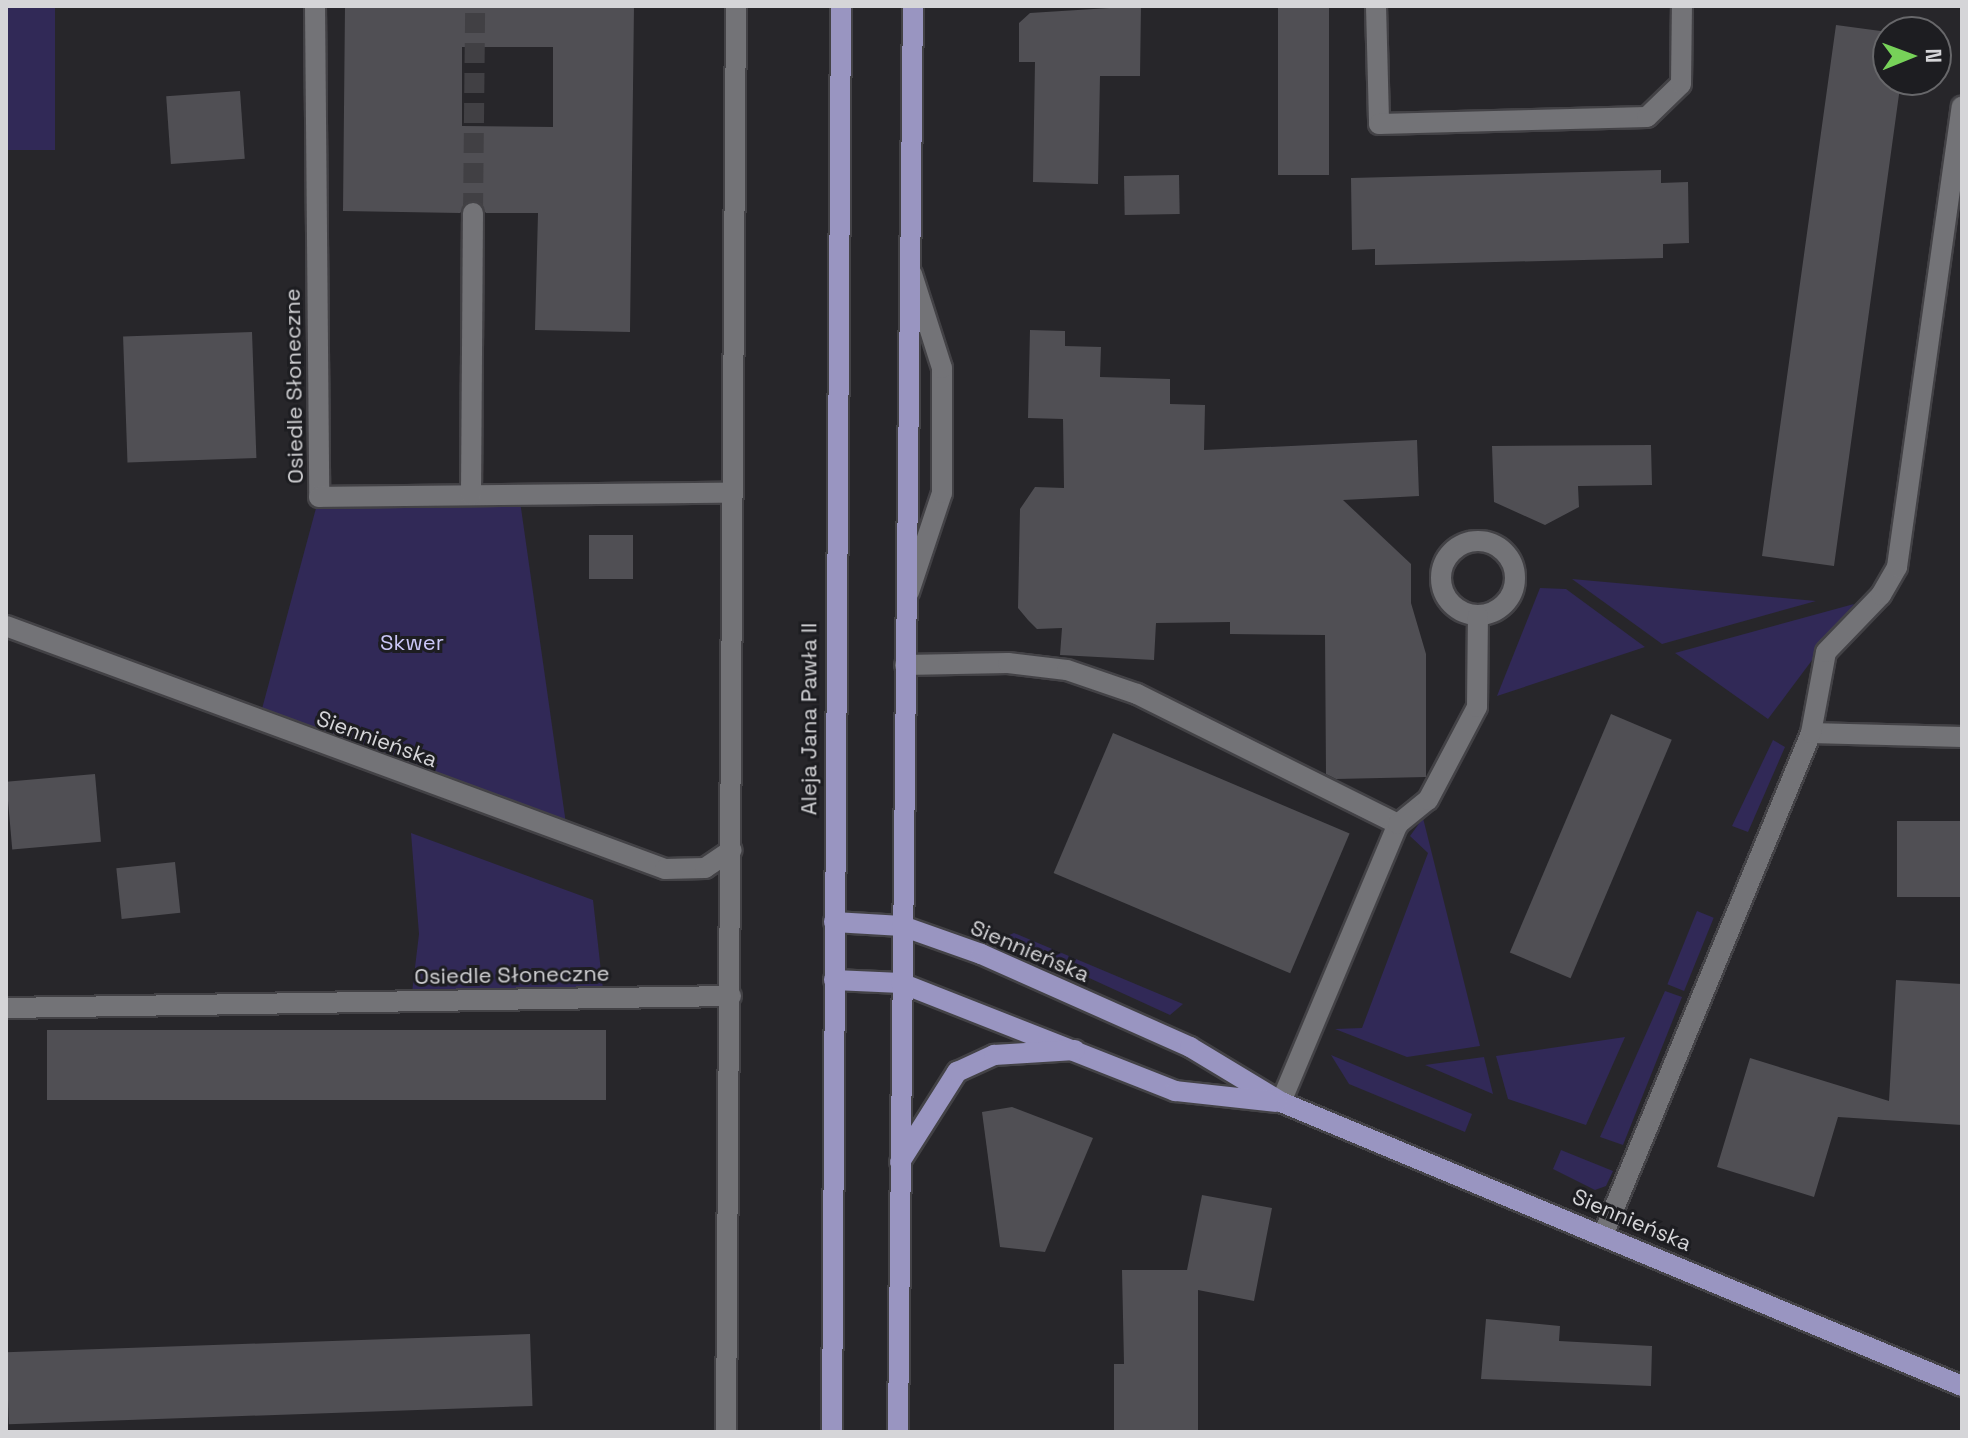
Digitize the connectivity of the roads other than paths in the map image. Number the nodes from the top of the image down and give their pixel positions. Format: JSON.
{"nodes":[{"id":1,"x":315,"y":6,"type":"edge"},
{"id":2,"x":736,"y":6,"type":"edge"},
{"id":3,"x":841,"y":6,"type":"edge"},
{"id":4,"x":913,"y":6,"type":"edge"},
{"id":5,"x":1376,"y":6,"type":"edge"},
{"id":6,"x":1682,"y":6,"type":"edge"},
{"id":7,"x":1962,"y":107,"type":"edge"},
{"id":8,"x":473,"y":213,"type":"tunnel mouth"},
{"id":9,"x":912,"y":272,"type":"junction"},
{"id":10,"x":732,"y":493,"type":"junction"},
{"id":11,"x":471,"y":495,"type":"junction"},
{"id":12,"x":905,"y":603,"type":"junction"},
{"id":13,"x":1478,"y":616,"type":"dead end"},
{"id":14,"x":6,"y":626,"type":"edge"},
{"id":15,"x":905,"y":665,"type":"junction"},
{"id":16,"x":1811,"y":733,"type":"junction"},
{"id":17,"x":1962,"y":737,"type":"edge"},
{"id":18,"x":1398,"y":824,"type":"junction"},
{"id":19,"x":732,"y":850,"type":"junction"},
{"id":20,"x":834,"y":922,"type":"junction"},
{"id":21,"x":902,"y":926,"type":"junction"},
{"id":22,"x":834,"y":980,"type":"junction"},
{"id":23,"x":901,"y":983,"type":"junction"},
{"id":24,"x":731,"y":996,"type":"junction"},
{"id":25,"x":6,"y":1008,"type":"edge"},
{"id":26,"x":1082,"y":1050,"type":"junction"},
{"id":27,"x":1281,"y":1102,"type":"junction"},
{"id":28,"x":900,"y":1162,"type":"junction"},
{"id":29,"x":1603,"y":1235,"type":"junction"},
{"id":30,"x":1962,"y":1386,"type":"edge"},
{"id":31,"x":726,"y":1432,"type":"edge"},
{"id":32,"x":832,"y":1432,"type":"edge"},
{"id":33,"x":898,"y":1432,"type":"edge"}],
"edges":[{"from":1,"to":11,"type":"street","name":"Osiedle Słoneczne"},
{"from":2,"to":10,"type":"street"},
{"from":3,"to":20,"type":"main road","name":"Aleja Jana Pawła II"},
{"from":4,"to":9,"type":"main road"},
{"from":5,"to":6,"type":"street"},
{"from":7,"to":16,"type":"street"},
{"from":8,"to":11,"type":"street"},
{"from":9,"to":12,"type":"main road"},
{"from":9,"to":12,"type":"street"},
{"from":10,"to":11,"type":"street","name":"Osiedle Słoneczne"},
{"from":10,"to":19,"type":"street"},
{"from":12,"to":15,"type":"main road"},
{"from":13,"to":18,"type":"street"},
{"from":14,"to":19,"type":"street","name":"Siennieńska"},
{"from":15,"to":18,"type":"street"},
{"from":15,"to":21,"type":"main road"},
{"from":16,"to":17,"type":"street"},
{"from":16,"to":29,"type":"street"},
{"from":18,"to":27,"type":"street"},
{"from":19,"to":24,"type":"street"},
{"from":20,"to":21,"type":"main road","name":"Siennieńska"},
{"from":20,"to":22,"type":"main road","name":"Aleja Jana Pawła II"},
{"from":21,"to":23,"type":"main road"},
{"from":21,"to":27,"type":"main road","name":"Siennieńska"},
{"from":22,"to":23,"type":"main road","name":"Siennieńska"},
{"from":22,"to":32,"type":"main road","name":"Aleja Jana Pawła II"},
{"from":23,"to":26,"type":"main road","name":"Siennieńska"},
{"from":23,"to":28,"type":"main road"},
{"from":24,"to":25,"type":"street","name":"Osiedle Słoneczne"},
{"from":24,"to":31,"type":"street"},
{"from":26,"to":27,"type":"main road","name":"Siennieńska"},
{"from":26,"to":28,"type":"main road"},
{"from":27,"to":29,"type":"main road","name":"Siennieńska"},
{"from":28,"to":33,"type":"main road"},
{"from":29,"to":30,"type":"main road","name":"Siennieńska"}]}
